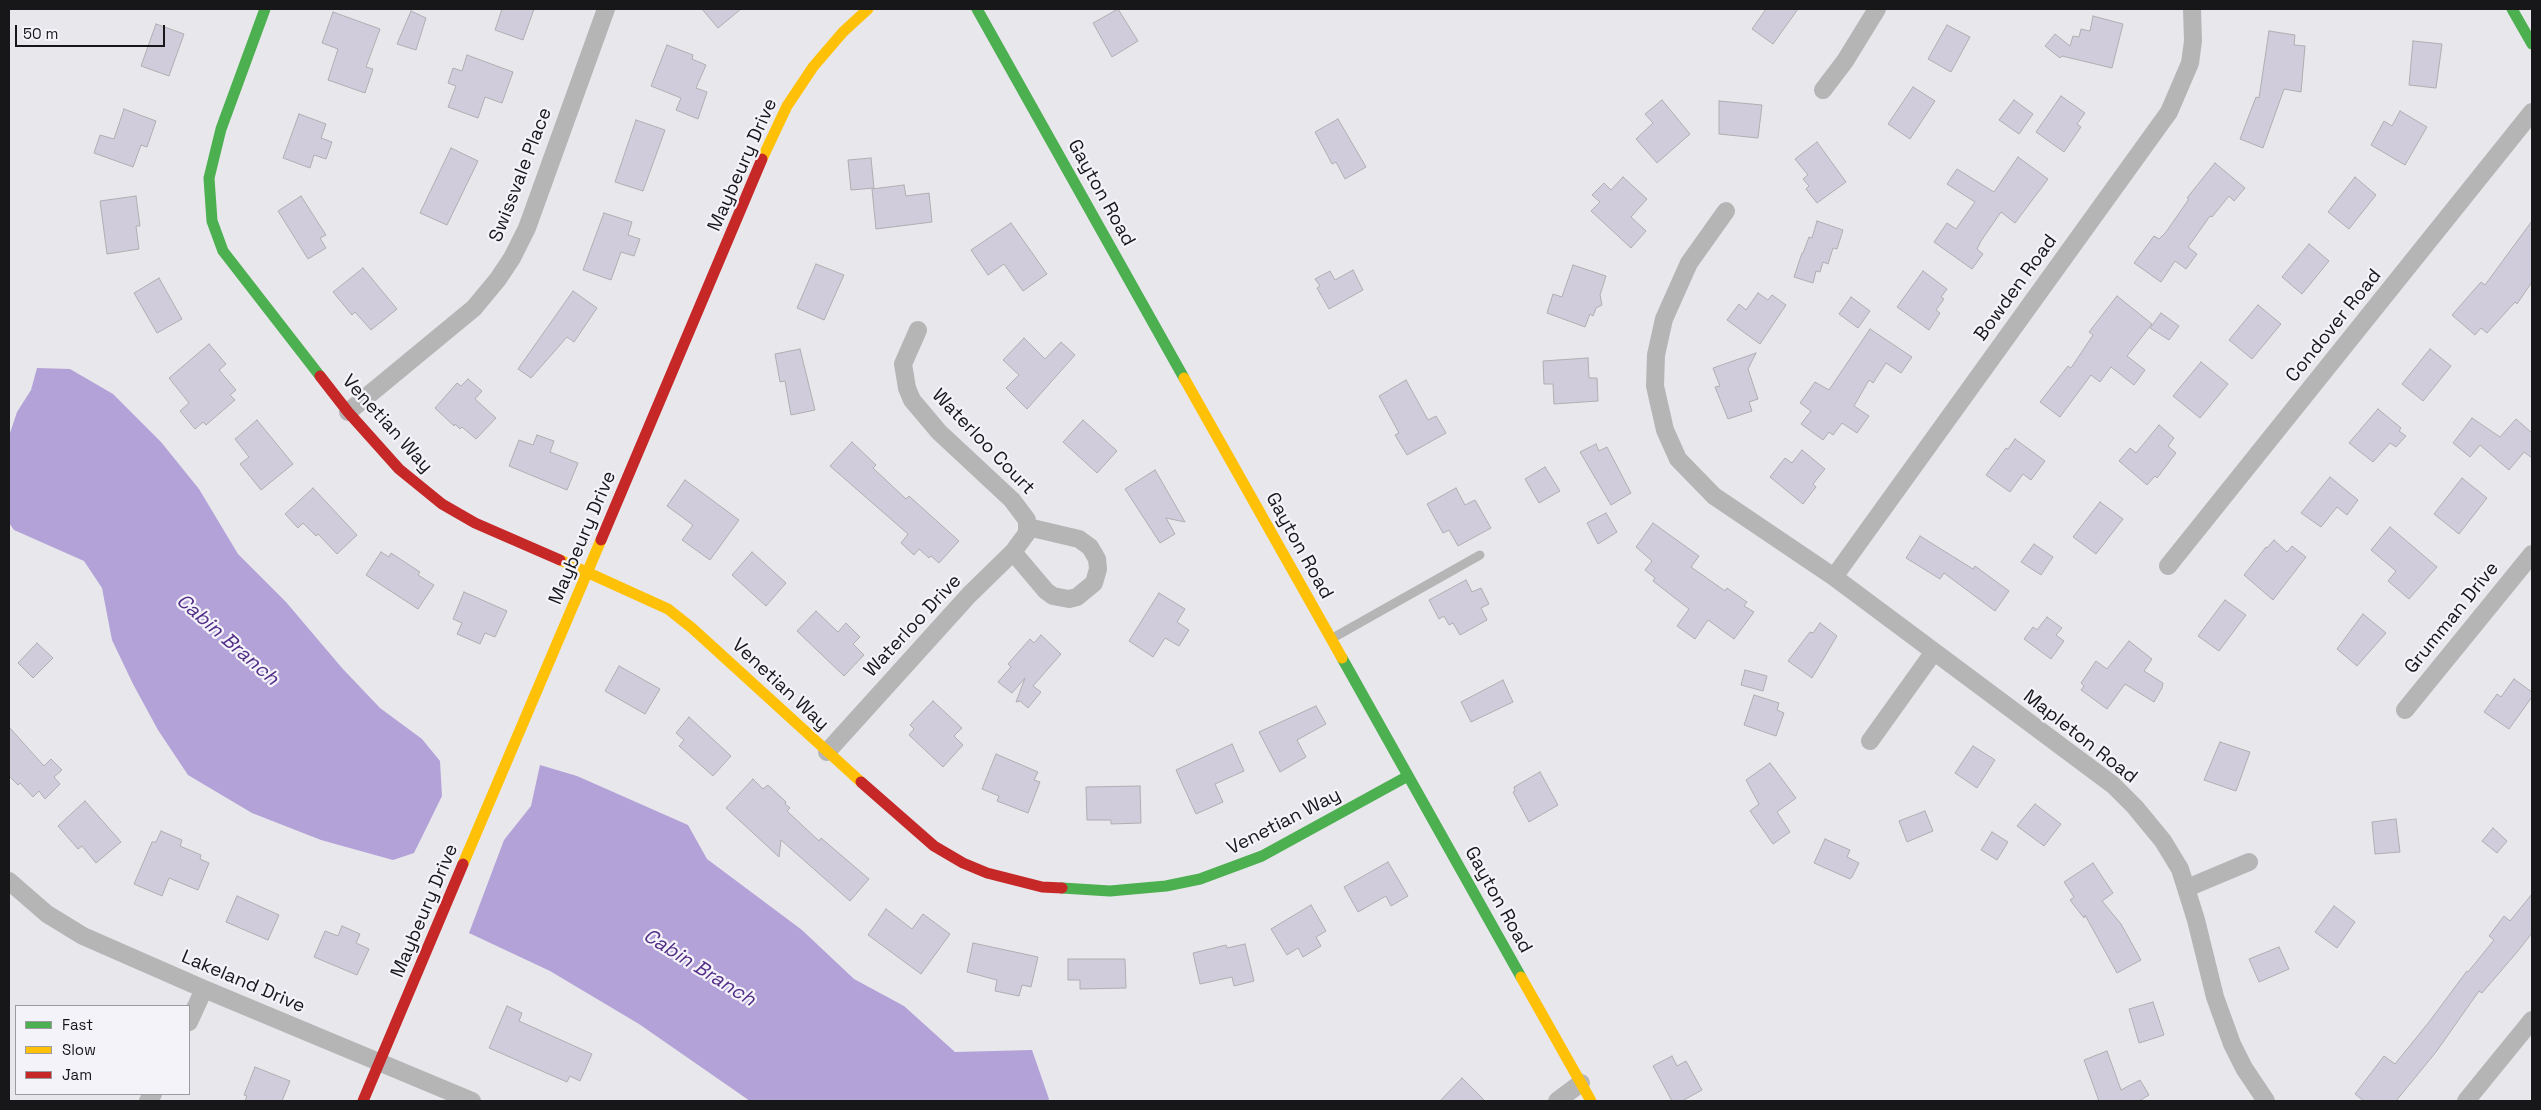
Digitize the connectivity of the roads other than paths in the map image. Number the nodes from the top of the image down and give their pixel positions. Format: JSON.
{"nodes":[{"id":1,"x":265,"y":9,"type":"edge"},
{"id":2,"x":606,"y":9,"type":"edge"},
{"id":3,"x":868,"y":9,"type":"edge"},
{"id":4,"x":977,"y":9,"type":"edge"},
{"id":5,"x":1877,"y":9,"type":"edge"},
{"id":6,"x":2192,"y":9,"type":"edge"},
{"id":7,"x":2512,"y":9,"type":"edge"},
{"id":8,"x":2532,"y":44,"type":"edge"},
{"id":9,"x":1823,"y":90,"type":"dead end"},
{"id":10,"x":2532,"y":112,"type":"edge"},
{"id":11,"x":1726,"y":211,"type":"dead end"},
{"id":12,"x":918,"y":330,"type":"dead end"},
{"id":13,"x":348,"y":412,"type":"junction"},
{"id":14,"x":1028,"y":527,"type":"junction"},
{"id":15,"x":1013,"y":552,"type":"junction"},
{"id":16,"x":2532,"y":554,"type":"edge"},
{"id":17,"x":1480,"y":555,"type":"dead end"},
{"id":18,"x":2168,"y":566,"type":"dead end"},
{"id":19,"x":588,"y":572,"type":"junction"},
{"id":20,"x":1834,"y":577,"type":"junction"},
{"id":21,"x":1331,"y":639,"type":"junction"},
{"id":22,"x":1934,"y":653,"type":"junction"},
{"id":23,"x":2405,"y":710,"type":"dead end"},
{"id":24,"x":1870,"y":741,"type":"dead end"},
{"id":25,"x":827,"y":752,"type":"junction"},
{"id":26,"x":1408,"y":776,"type":"junction"},
{"id":27,"x":2249,"y":862,"type":"dead end"},
{"id":28,"x":9,"y":881,"type":"edge"},
{"id":29,"x":2187,"y":888,"type":"junction"},
{"id":30,"x":204,"y":990,"type":"junction"},
{"id":31,"x":190,"y":1020,"type":"edge"},
{"id":32,"x":2532,"y":1020,"type":"edge"},
{"id":33,"x":380,"y":1063,"type":"junction"},
{"id":34,"x":1581,"y":1083,"type":"junction"},
{"id":35,"x":363,"y":1101,"type":"edge"},
{"id":36,"x":472,"y":1101,"type":"edge"},
{"id":37,"x":1557,"y":1101,"type":"edge"},
{"id":38,"x":1591,"y":1101,"type":"edge"},
{"id":39,"x":2266,"y":1101,"type":"edge"},
{"id":40,"x":2466,"y":1101,"type":"edge"}],
"edges":[{"from":1,"to":13,"type":"street","name":"Venetian Way"},
{"from":2,"to":13,"type":"street","name":"Swissvale Place"},
{"from":3,"to":19,"type":"street","name":"Maybeury Drive"},
{"from":4,"to":21,"type":"street","name":"Gayton Road"},
{"from":5,"to":9,"type":"street"},
{"from":6,"to":20,"type":"street","name":"Bowden Road"},
{"from":7,"to":8,"type":"street"},
{"from":10,"to":18,"type":"street","name":"Condover Road"},
{"from":11,"to":20,"type":"street","name":"Mapleton Road"},
{"from":12,"to":14,"type":"street","name":"Waterloo Court"},
{"from":13,"to":19,"type":"street","name":"Venetian Way"},
{"from":14,"to":15,"type":"street","name":"Waterloo Drive"},
{"from":14,"to":15,"type":"street"},
{"from":15,"to":25,"type":"street","name":"Waterloo Drive"},
{"from":16,"to":23,"type":"street","name":"Grumman Drive"},
{"from":17,"to":21,"type":"lane"},
{"from":19,"to":25,"type":"street","name":"Venetian Way"},
{"from":19,"to":33,"type":"street","name":"Maybeury Drive"},
{"from":20,"to":22,"type":"street","name":"Mapleton Road"},
{"from":21,"to":26,"type":"street","name":"Gayton Road"},
{"from":22,"to":24,"type":"street"},
{"from":22,"to":29,"type":"street","name":"Mapleton Road"},
{"from":25,"to":26,"type":"street","name":"Venetian Way"},
{"from":26,"to":34,"type":"street","name":"Gayton Road"},
{"from":27,"to":29,"type":"street"},
{"from":28,"to":30,"type":"street","name":"Lakeland Drive"},
{"from":29,"to":39,"type":"street","name":"Mapleton Road"},
{"from":30,"to":31,"type":"street"},
{"from":30,"to":33,"type":"street","name":"Lakeland Drive"},
{"from":32,"to":40,"type":"street"},
{"from":33,"to":35,"type":"street","name":"Maybeury Drive"},
{"from":33,"to":36,"type":"street","name":"Lakeland Drive"},
{"from":34,"to":37,"type":"street"},
{"from":34,"to":38,"type":"street","name":"Gayton Road"}]}
